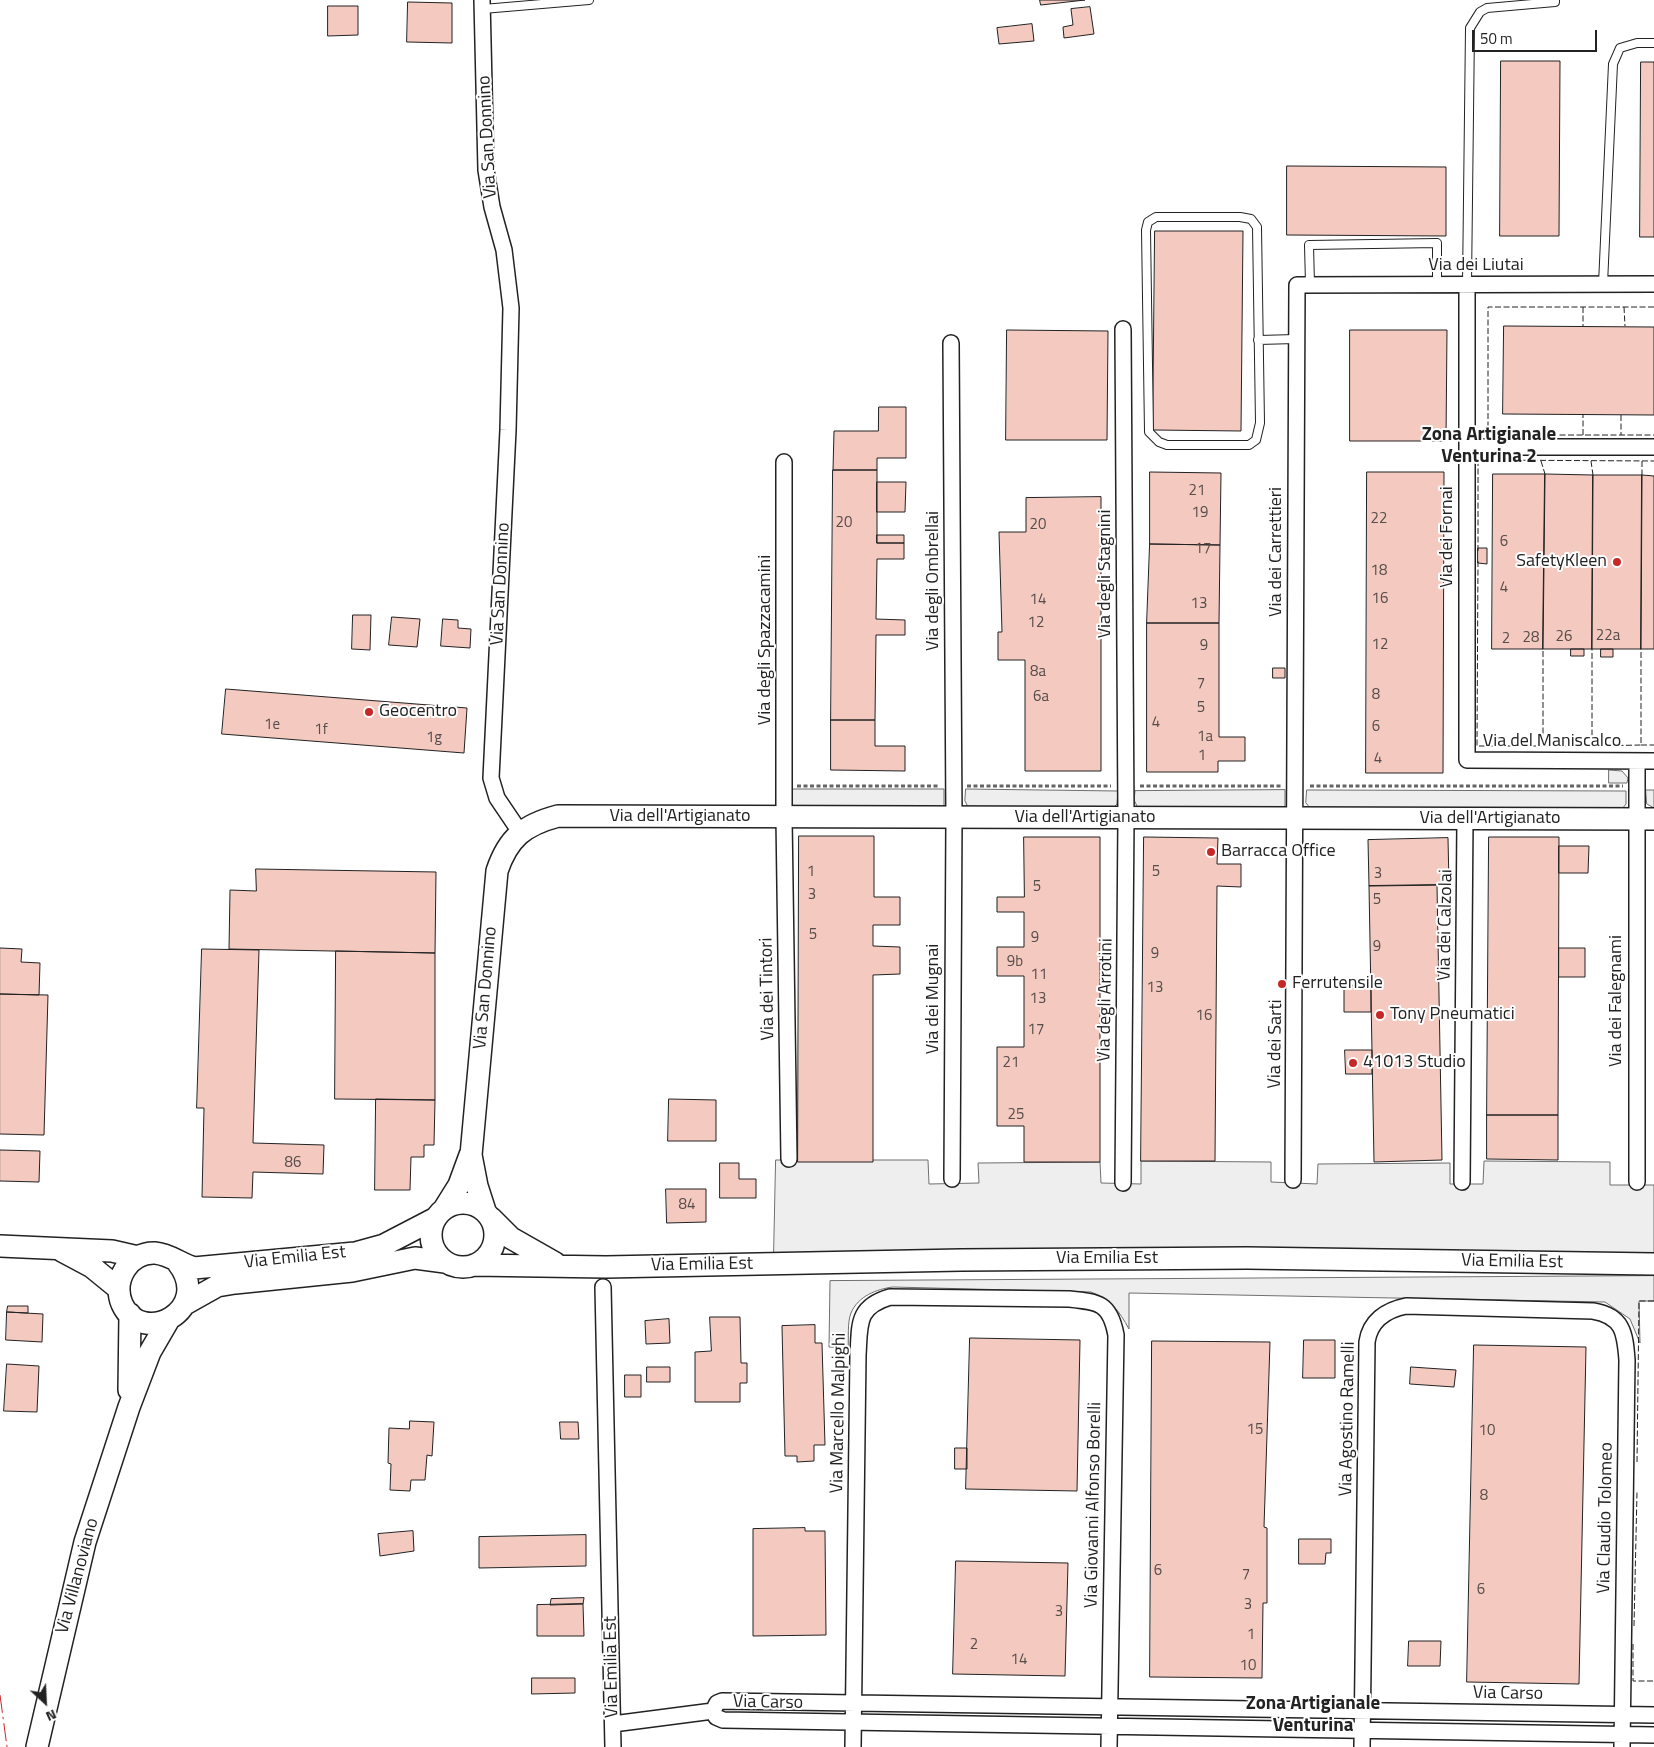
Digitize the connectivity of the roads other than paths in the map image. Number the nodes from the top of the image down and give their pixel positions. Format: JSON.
{"nodes":[{"id":1,"x":589,"y":0,"type":"edge"},
{"id":2,"x":1555,"y":0,"type":"edge"},
{"id":3,"x":482,"y":4,"type":"edge"},
{"id":4,"x":1654,"y":43,"type":"edge"},
{"id":5,"x":1304,"y":284,"type":"junction"},
{"id":6,"x":1437,"y":284,"type":"junction"},
{"id":7,"x":1468,"y":284,"type":"junction"},
{"id":8,"x":1603,"y":284,"type":"junction"},
{"id":9,"x":1654,"y":284,"type":"edge"},
{"id":10,"x":1123,"y":329,"type":"dead end"},
{"id":11,"x":1296,"y":339,"type":"junction"},
{"id":12,"x":1258,"y":340,"type":"junction"},
{"id":13,"x":951,"y":343,"type":"dead end"},
{"id":14,"x":1467,"y":447,"type":"junction"},
{"id":15,"x":1654,"y":447,"type":"edge"},
{"id":16,"x":784,"y":462,"type":"dead end"},
{"id":17,"x":1467,"y":760,"type":"joint"},
{"id":18,"x":1637,"y":761,"type":"junction"},
{"id":19,"x":1654,"y":761,"type":"edge"},
{"id":20,"x":784,"y":818,"type":"junction"},
{"id":21,"x":954,"y":818,"type":"junction"},
{"id":22,"x":1126,"y":818,"type":"junction"},
{"id":23,"x":1465,"y":818,"type":"junction"},
{"id":24,"x":1296,"y":819,"type":"junction"},
{"id":25,"x":1645,"y":819,"type":"edge"},
{"id":26,"x":520,"y":832,"type":"junction"},
{"id":27,"x":471,"y":1155,"type":"junction"},
{"id":28,"x":789,"y":1159,"type":"dead end"},
{"id":29,"x":952,"y":1179,"type":"dead end"},
{"id":30,"x":1293,"y":1180,"type":"dead end"},
{"id":31,"x":1462,"y":1182,"type":"dead end"},
{"id":32,"x":1637,"y":1182,"type":"dead end"},
{"id":33,"x":1122,"y":1183,"type":"dead end"},
{"id":34,"x":440,"y":1214,"type":"junction"},
{"id":35,"x":488,"y":1214,"type":"junction"},
{"id":36,"x":0,"y":1246,"type":"edge"},
{"id":37,"x":55,"y":1248,"type":"junction"},
{"id":38,"x":138,"y":1257,"type":"junction"},
{"id":39,"x":445,"y":1262,"type":"junction"},
{"id":40,"x":178,"y":1263,"type":"junction"},
{"id":41,"x":1654,"y":1264,"type":"edge"},
{"id":42,"x":474,"y":1265,"type":"junction"},
{"id":43,"x":560,"y":1265,"type":"junction"},
{"id":44,"x":603,"y":1287,"type":"dead end"},
{"id":45,"x":119,"y":1289,"type":"junction"},
{"id":46,"x":185,"y":1304,"type":"junction"},
{"id":47,"x":1105,"y":1307,"type":"joint"},
{"id":48,"x":130,"y":1314,"type":"junction"},
{"id":49,"x":168,"y":1320,"type":"junction"},
{"id":50,"x":1618,"y":1323,"type":"joint"},
{"id":51,"x":128,"y":1407,"type":"junction"},
{"id":52,"x":854,"y":1702,"type":"junction"},
{"id":53,"x":1109,"y":1706,"type":"junction"},
{"id":54,"x":1362,"y":1710,"type":"junction"},
{"id":55,"x":713,"y":1711,"type":"junction"},
{"id":56,"x":1622,"y":1714,"type":"junction"},
{"id":57,"x":1654,"y":1715,"type":"edge"},
{"id":58,"x":854,"y":1723,"type":"junction"},
{"id":59,"x":613,"y":1724,"type":"junction"},
{"id":60,"x":1109,"y":1727,"type":"junction"},
{"id":61,"x":1362,"y":1730,"type":"junction"},
{"id":62,"x":1654,"y":1735,"type":"edge"},
{"id":63,"x":1622,"y":1741,"type":"edge"},
{"id":64,"x":37,"y":1747,"type":"edge"},
{"id":65,"x":613,"y":1747,"type":"edge"},
{"id":66,"x":853,"y":1747,"type":"edge"},
{"id":67,"x":1109,"y":1747,"type":"edge"},
{"id":68,"x":1362,"y":1747,"type":"edge"}],
"edges":[{"from":1,"to":3,"type":"lane"},
{"from":2,"to":7,"type":"lane"},
{"from":3,"to":26,"type":"street","name":"Via San Donnino"},
{"from":4,"to":8,"type":"lane"},
{"from":5,"to":6,"type":"street","name":"Via dei Liutai"},
{"from":5,"to":6,"type":"lane"},
{"from":5,"to":11,"type":"street","name":"Via dei Carrettieri"},
{"from":6,"to":7,"type":"street","name":"Via dei Liutai"},
{"from":7,"to":8,"type":"street","name":"Via dei Liutai"},
{"from":7,"to":14,"type":"street","name":"Via dei Fornai"},
{"from":8,"to":9,"type":"street","name":"Via dei Liutai"},
{"from":10,"to":22,"type":"street","name":"Via degli Stagnini"},
{"from":11,"to":12,"type":"lane"},
{"from":11,"to":24,"type":"street","name":"Via dei Carrettieri"},
{"from":12,"to":12,"type":"lane"},
{"from":13,"to":21,"type":"street","name":"Via degli Ombrellai"},
{"from":14,"to":15,"type":"street"},
{"from":14,"to":17,"type":"street","name":"Via dei Fornai"},
{"from":16,"to":20,"type":"street","name":"Via degli Spazzacamini"},
{"from":17,"to":18,"type":"street","name":"Via del Maniscalco"},
{"from":18,"to":19,"type":"street","name":"Via del Maniscalco"},
{"from":18,"to":25,"type":"street","name":"Via del Maniscalco"},
{"from":20,"to":21,"type":"main road","name":"Via dell'Artigianato"},
{"from":20,"to":26,"type":"main road","name":"Via dell'Artigianato"},
{"from":20,"to":28,"type":"street","name":"Via dei Tintori"},
{"from":21,"to":22,"type":"main road","name":"Via dell'Artigianato"},
{"from":21,"to":29,"type":"street","name":"Via dei Mugnai"},
{"from":22,"to":24,"type":"main road","name":"Via dell'Artigianato"},
{"from":22,"to":33,"type":"street","name":"Via degli Arrotini"},
{"from":23,"to":24,"type":"main road","name":"Via dell'Artigianato"},
{"from":23,"to":25,"type":"main road","name":"Via dell'Artigianato"},
{"from":23,"to":31,"type":"street","name":"Via dei Calzolai"},
{"from":24,"to":30,"type":"street","name":"Via dei Sarti"},
{"from":25,"to":32,"type":"street","name":"Via dei Falegnami"},
{"from":26,"to":27,"type":"main road","name":"Via San Donnino"},
{"from":27,"to":34,"type":"main road","name":"Via San Donnino"},
{"from":27,"to":35,"type":"main road","name":"Via San Donnino"},
{"from":34,"to":35,"type":"main road","name":"Via Emilia Est"},
{"from":34,"to":39,"type":"main road"},
{"from":34,"to":40,"type":"main road","name":"Via Emilia Est"},
{"from":35,"to":42,"type":"main road"},
{"from":35,"to":43,"type":"main road","name":"Via Emilia Est"},
{"from":36,"to":37,"type":"main road","name":"Via Emilia Est"},
{"from":37,"to":38,"type":"main road","name":"Via Emilia Est"},
{"from":37,"to":45,"type":"main road","name":"Via Emilia Est"},
{"from":38,"to":40,"type":"main road","name":"Via Emilia Est"},
{"from":38,"to":45,"type":"main road"},
{"from":39,"to":42,"type":"main road","name":"Via Emilia Est"},
{"from":39,"to":46,"type":"main road","name":"Via Emilia Est"},
{"from":40,"to":46,"type":"main road"},
{"from":41,"to":43,"type":"main road","name":"Via Emilia Est"},
{"from":42,"to":43,"type":"main road","name":"Via Emilia Est"},
{"from":44,"to":59,"type":"street","name":"Via Emilia Est"},
{"from":45,"to":48,"type":"main road","name":"Via Emilia Est"},
{"from":46,"to":49,"type":"main road","name":"Via Emilia Est"},
{"from":47,"to":52,"type":"street","name":"Via Marcello Malpighi"},
{"from":47,"to":53,"type":"street","name":"Via Giovanni Alfonso Borelli"},
{"from":48,"to":49,"type":"main road"},
{"from":48,"to":51,"type":"main road","name":"Via Villanoviano"},
{"from":49,"to":51,"type":"main road","name":"Via Villanoviano"},
{"from":50,"to":54,"type":"street","name":"Via Agostino Ramelli"},
{"from":50,"to":56,"type":"street","name":"Via Claudio Tolomeo"},
{"from":51,"to":64,"type":"main road","name":"Via Villanoviano"},
{"from":52,"to":53,"type":"street","name":"Via Carso"},
{"from":52,"to":55,"type":"street","name":"Via Carso"},
{"from":52,"to":58,"type":"street"},
{"from":53,"to":54,"type":"street","name":"Via Carso"},
{"from":53,"to":60,"type":"street"},
{"from":54,"to":56,"type":"street","name":"Via Carso"},
{"from":54,"to":61,"type":"street"},
{"from":55,"to":58,"type":"street","name":"Via Carso"},
{"from":55,"to":59,"type":"street"},
{"from":56,"to":57,"type":"street","name":"Via Carso"},
{"from":56,"to":63,"type":"street","name":"Via Claudio Tolomeo"},
{"from":58,"to":60,"type":"street","name":"Via Carso"},
{"from":58,"to":66,"type":"street"},
{"from":59,"to":65,"type":"street","name":"Via Emilia Est"},
{"from":60,"to":61,"type":"street","name":"Via Carso"},
{"from":60,"to":67,"type":"street"},
{"from":61,"to":63,"type":"street","name":"Via Carso"},
{"from":61,"to":68,"type":"street"},
{"from":62,"to":63,"type":"street","name":"Via Carso"}]}
